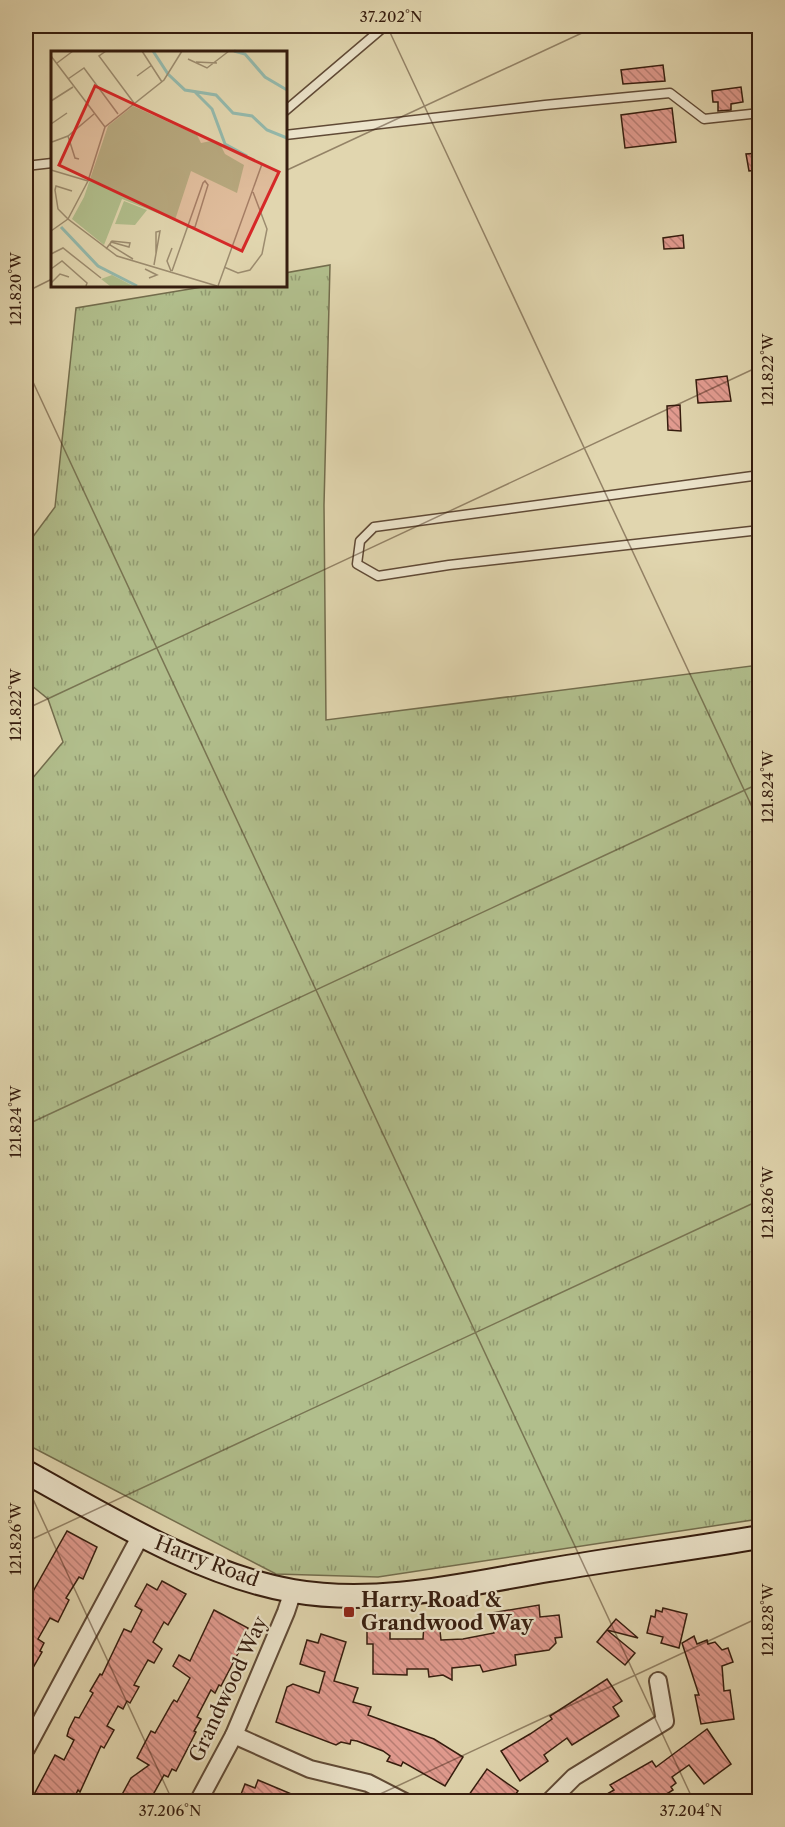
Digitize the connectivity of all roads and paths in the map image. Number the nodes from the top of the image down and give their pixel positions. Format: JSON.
{"nodes":[{"id":1,"x":385,"y":26,"type":"edge"},
{"id":2,"x":286,"y":110,"type":"edge"},
{"id":3,"x":759,"y":113,"type":"edge"},
{"id":4,"x":286,"y":135,"type":"edge"},
{"id":5,"x":51,"y":163,"type":"edge"},
{"id":6,"x":26,"y":166,"type":"edge"},
{"id":7,"x":759,"y":475,"type":"edge"},
{"id":8,"x":759,"y":530,"type":"edge"},
{"id":9,"x":26,"y":1472,"type":"edge"},
{"id":10,"x":141,"y":1535,"type":"junction"},
{"id":11,"x":759,"y":1537,"type":"edge"},
{"id":12,"x":292,"y":1591,"type":"junction"},
{"id":13,"x":658,"y":1681,"type":"dead end"},
{"id":14,"x":234,"y":1735,"type":"junction"},
{"id":15,"x":26,"y":1749,"type":"edge"},
{"id":16,"x":198,"y":1802,"type":"edge"},
{"id":17,"x":405,"y":1802,"type":"edge"},
{"id":18,"x":549,"y":1802,"type":"edge"}],
"edges":[{"from":1,"to":2,"type":"lane"},
{"from":3,"to":4,"type":"lane"},
{"from":5,"to":6,"type":"lane"},
{"from":7,"to":8,"type":"lane"},
{"from":9,"to":10,"type":"street","name":"Harry Road"},
{"from":10,"to":12,"type":"street","name":"Harry Road"},
{"from":10,"to":15,"type":"street"},
{"from":11,"to":12,"type":"street","name":"Harry Road"},
{"from":12,"to":14,"type":"street","name":"Grandwood Way"},
{"from":13,"to":18,"type":"street"},
{"from":14,"to":16,"type":"street","name":"Grandwood Way"},
{"from":14,"to":17,"type":"street"}]}
